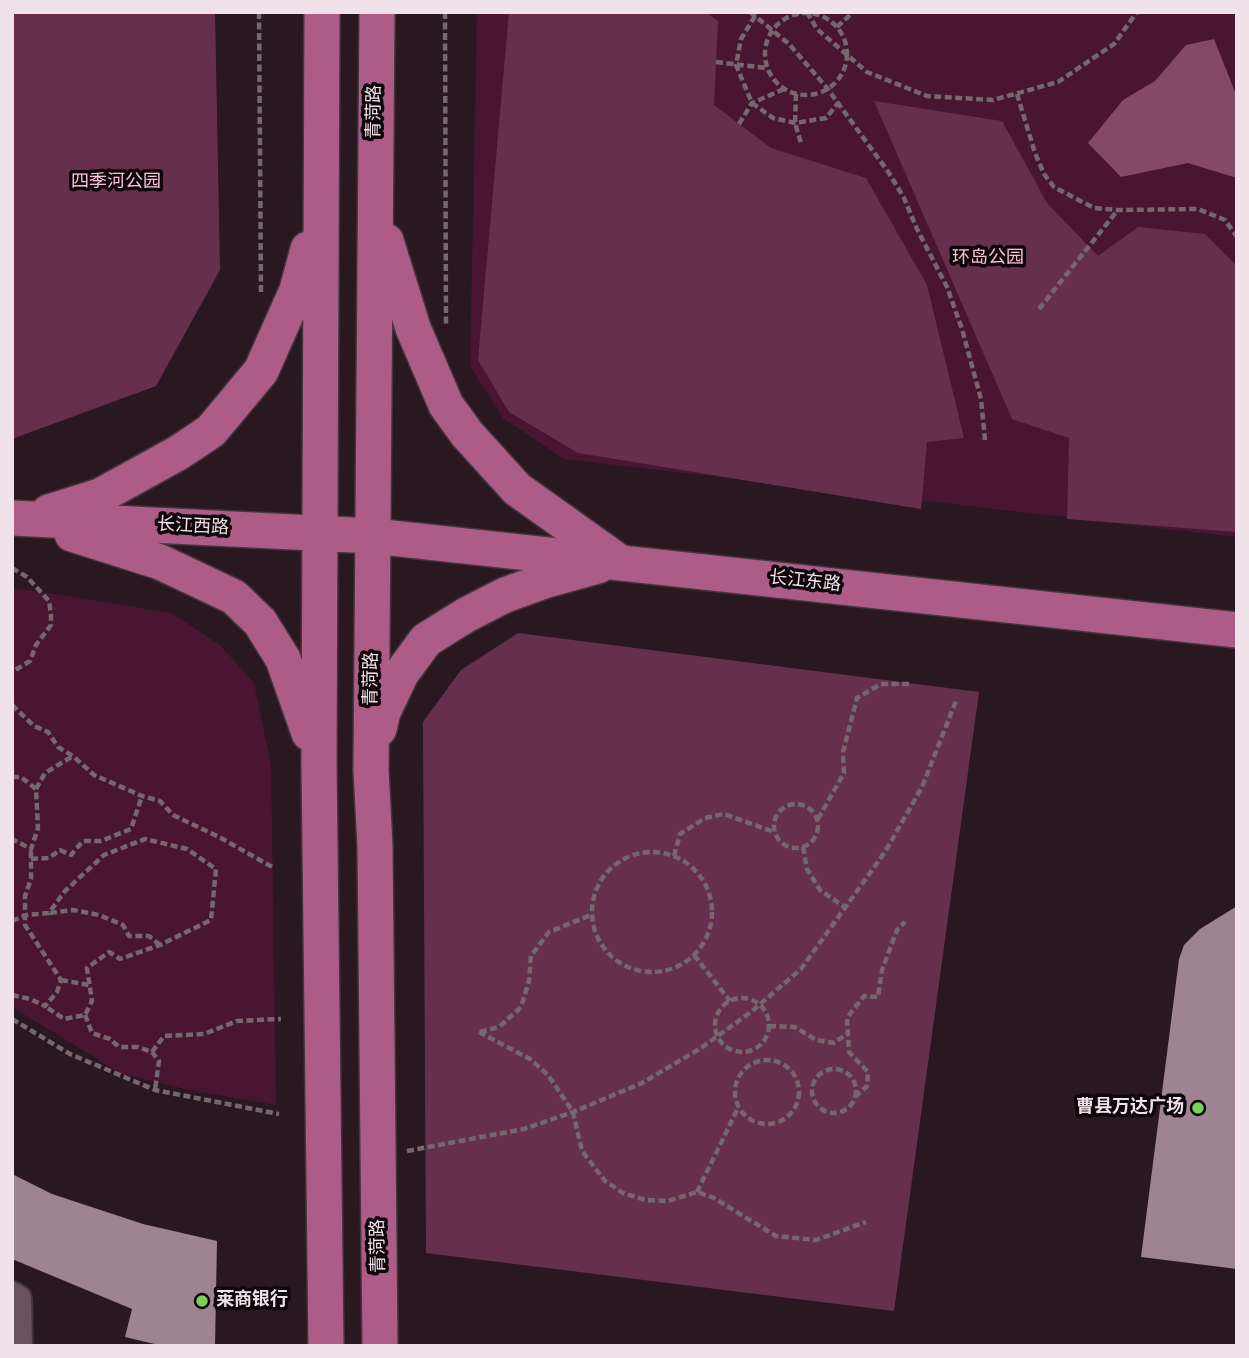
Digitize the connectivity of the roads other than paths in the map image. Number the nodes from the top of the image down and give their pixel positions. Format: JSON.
{"nodes":[{"id":1,"x":322,"y":12,"type":"edge"},
{"id":2,"x":377,"y":12,"type":"edge"},
{"id":3,"x":374,"y":178,"type":"junction"},
{"id":4,"x":320,"y":180,"type":"junction"},
{"id":5,"x":19,"y":519,"type":"edge"},
{"id":6,"x":318,"y":534,"type":"junction"},
{"id":7,"x":373,"y":536,"type":"junction"},
{"id":8,"x":618,"y":561,"type":"junction"},
{"id":9,"x":1237,"y":630,"type":"edge"},
{"id":10,"x":319,"y":764,"type":"junction"},
{"id":11,"x":371,"y":770,"type":"junction"},
{"id":12,"x":12,"y":1296,"type":"edge"},
{"id":13,"x":18,"y":1346,"type":"edge"},
{"id":14,"x":326,"y":1346,"type":"edge"},
{"id":15,"x":380,"y":1346,"type":"edge"}],
"edges":[{"from":1,"to":4,"type":"main road"},
{"from":2,"to":3,"type":"main road","name":"青菏路"},
{"from":3,"to":7,"type":"main road","name":"青菏路"},
{"from":3,"to":8,"type":"main road"},
{"from":4,"to":5,"type":"main road"},
{"from":4,"to":6,"type":"main road"},
{"from":5,"to":6,"type":"main road","name":"长江西路"},
{"from":5,"to":10,"type":"main road"},
{"from":6,"to":7,"type":"main road","name":"长江西路"},
{"from":6,"to":10,"type":"main road"},
{"from":7,"to":8,"type":"main road","name":"长江东路"},
{"from":7,"to":11,"type":"main road","name":"青菏路"},
{"from":8,"to":9,"type":"main road","name":"长江东路"},
{"from":8,"to":11,"type":"main road"},
{"from":10,"to":14,"type":"main road"},
{"from":11,"to":15,"type":"main road","name":"青菏路"},
{"from":12,"to":13,"type":"street"}]}
